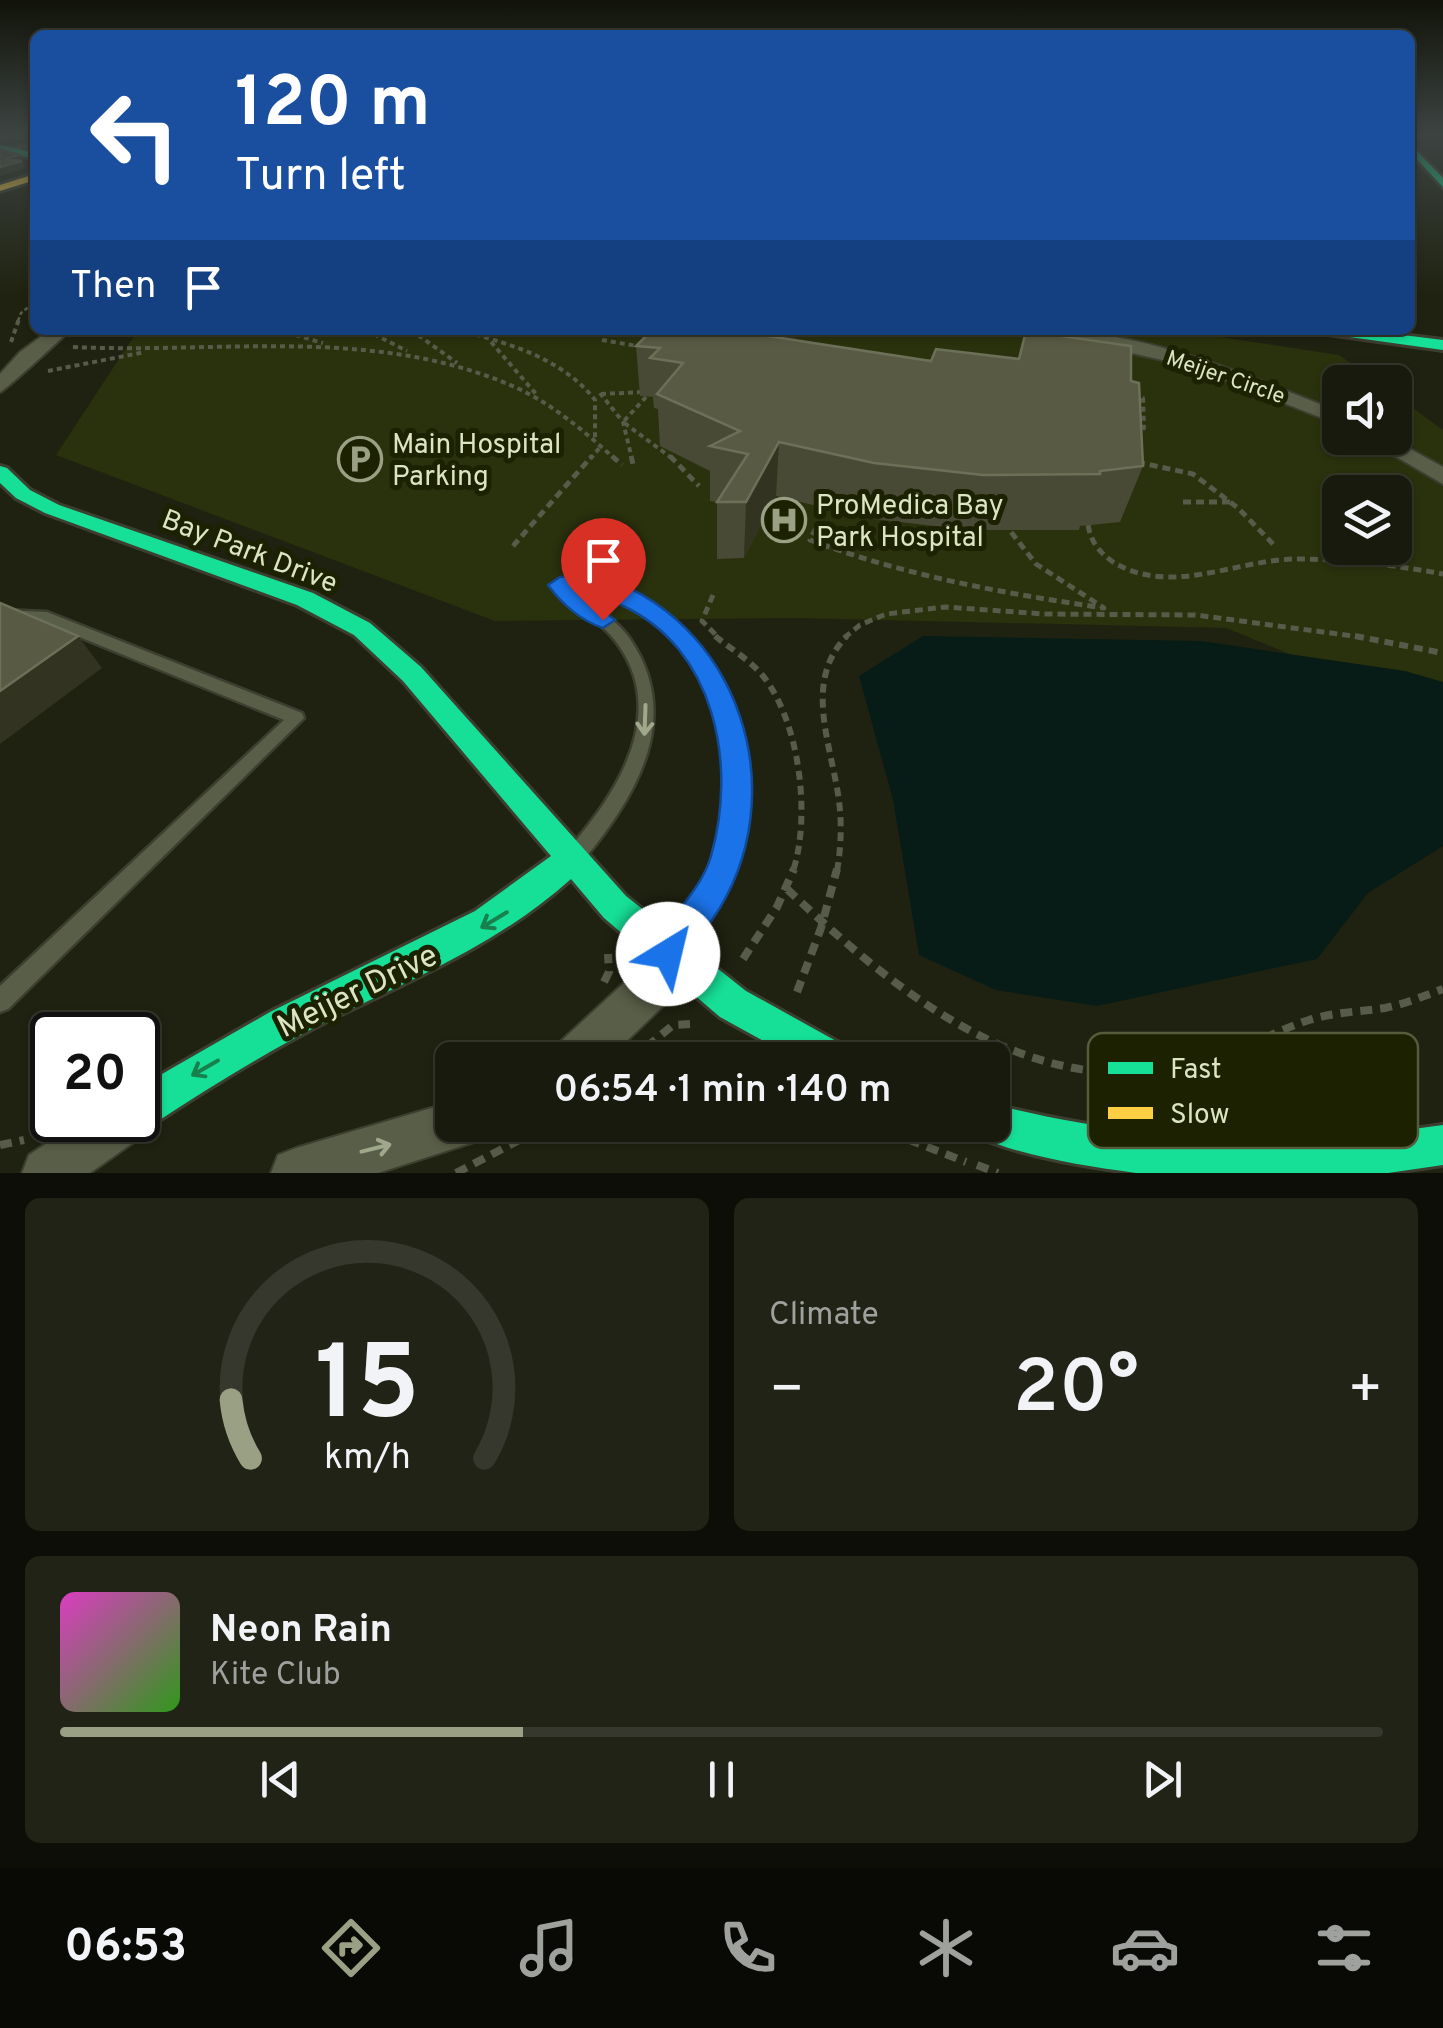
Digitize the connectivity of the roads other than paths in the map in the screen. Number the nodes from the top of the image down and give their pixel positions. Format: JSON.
{"nodes":[{"id":1,"x":54,"y":335,"type":"edge"},
{"id":2,"x":1074,"y":335,"type":"edge"},
{"id":3,"x":1366,"y":335,"type":"edge"},
{"id":4,"x":1443,"y":345,"type":"edge"},
{"id":5,"x":4,"y":380,"type":"edge"},
{"id":6,"x":1322,"y":413,"type":"edge"},
{"id":7,"x":1405,"y":455,"type":"edge"},
{"id":8,"x":0,"y":472,"type":"edge"},
{"id":9,"x":1443,"y":477,"type":"edge"},
{"id":10,"x":0,"y":615,"type":"edge"},
{"id":11,"x":570,"y":860,"type":"junction"},
{"id":12,"x":673,"y":958,"type":"junction"},
{"id":13,"x":0,"y":1001,"type":"edge"},
{"id":14,"x":591,"y":1042,"type":"edge"},
{"id":15,"x":800,"y":1042,"type":"edge"},
{"id":16,"x":160,"y":1098,"type":"edge"},
{"id":17,"x":1010,"y":1128,"type":"edge"},
{"id":18,"x":435,"y":1132,"type":"edge"},
{"id":19,"x":92,"y":1142,"type":"edge"},
{"id":20,"x":1443,"y":1145,"type":"edge"},
{"id":21,"x":1088,"y":1147,"type":"edge"},
{"id":22,"x":1096,"y":1148,"type":"edge"},
{"id":23,"x":1306,"y":1169,"type":"edge"},
{"id":24,"x":48,"y":1173,"type":"edge"},
{"id":25,"x":296,"y":1173,"type":"edge"}],
"edges":[{"from":1,"to":5,"type":"street"},
{"from":2,"to":6,"type":"street","name":"Meijer Circle"},
{"from":3,"to":4,"type":"main road"},
{"from":7,"to":9,"type":"street"},
{"from":8,"to":11,"type":"main road","name":"Bay Park Drive"},
{"from":10,"to":13,"type":"lane"},
{"from":11,"to":12,"type":"main road","name":"Bay Park Drive"},
{"from":12,"to":11,"type":"lane","one_way":true},
{"from":11,"to":16,"type":"main road","name":"Meijer Drive","one_way":true},
{"from":12,"to":14,"type":"street"},
{"from":12,"to":15,"type":"main road","name":"Bay Park Drive"},
{"from":17,"to":21,"type":"main road"},
{"from":25,"to":18,"type":"street","one_way":true},
{"from":19,"to":24,"type":"street"},
{"from":20,"to":23,"type":"main road"},
{"from":22,"to":23,"type":"main road"}]}
